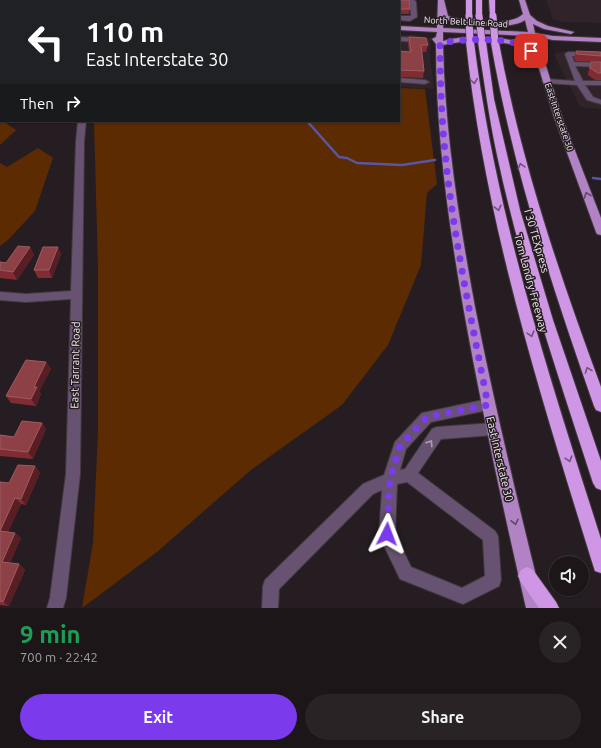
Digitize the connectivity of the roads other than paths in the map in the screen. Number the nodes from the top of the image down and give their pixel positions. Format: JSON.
{"nodes":[{"id":1,"x":412,"y":0,"type":"edge"},
{"id":2,"x":469,"y":0,"type":"edge"},
{"id":3,"x":479,"y":0,"type":"edge"},
{"id":4,"x":492,"y":0,"type":"edge"},
{"id":5,"x":522,"y":0,"type":"edge"},
{"id":6,"x":441,"y":1,"type":"edge"},
{"id":7,"x":440,"y":12,"type":"junction"},
{"id":8,"x":526,"y":15,"type":"junction"},
{"id":9,"x":400,"y":18,"type":"edge"},
{"id":10,"x":400,"y":28,"type":"edge"},
{"id":11,"x":408,"y":28,"type":"junction"},
{"id":12,"x":439,"y":30,"type":"junction"},
{"id":13,"x":601,"y":33,"type":"edge"},
{"id":14,"x":532,"y":34,"type":"junction"},
{"id":15,"x":570,"y":35,"type":"junction"},
{"id":16,"x":400,"y":39,"type":"edge"},
{"id":17,"x":423,"y":40,"type":"edge"},
{"id":18,"x":601,"y":40,"type":"edge"},
{"id":19,"x":476,"y":42,"type":"junction"},
{"id":20,"x":440,"y":44,"type":"junction"},
{"id":21,"x":536,"y":47,"type":"junction"},
{"id":22,"x":601,"y":55,"type":"edge"},
{"id":23,"x":571,"y":64,"type":"junction"},
{"id":24,"x":601,"y":65,"type":"edge"},
{"id":25,"x":545,"y":76,"type":"junction"},
{"id":26,"x":400,"y":80,"type":"edge"},
{"id":27,"x":425,"y":82,"type":"dead end"},
{"id":28,"x":580,"y":83,"type":"junction"},
{"id":29,"x":601,"y":83,"type":"edge"},
{"id":30,"x":601,"y":102,"type":"edge"},
{"id":31,"x":82,"y":122,"type":"edge"},
{"id":32,"x":601,"y":232,"type":"edge"},
{"id":33,"x":77,"y":295,"type":"junction"},
{"id":34,"x":0,"y":296,"type":"edge"},
{"id":35,"x":488,"y":405,"type":"junction"},
{"id":36,"x":601,"y":406,"type":"edge"},
{"id":37,"x":493,"y":429,"type":"junction"},
{"id":38,"x":409,"y":475,"type":"junction"},
{"id":39,"x":390,"y":479,"type":"junction"},
{"id":40,"x":601,"y":482,"type":"edge"},
{"id":41,"x":601,"y":565,"type":"edge"},
{"id":42,"x":527,"y":576,"type":"junction"},
{"id":43,"x":55,"y":608,"type":"edge"},
{"id":44,"x":270,"y":608,"type":"edge"},
{"id":45,"x":535,"y":608,"type":"edge"},
{"id":46,"x":550,"y":608,"type":"edge"}],
"edges":[{"from":1,"to":9,"type":"street"},
{"from":2,"to":19,"type":"highway","name":"Tom Landry Freeway","bridge":true},
{"from":3,"to":19,"type":"highway","name":"I 30 TEXpress","bridge":true},
{"from":36,"to":4,"type":"highway","name":"Tom Landry Freeway","one_way":true,"bridge":true},
{"from":5,"to":8,"type":"main road","name":"East Interstate 30"},
{"from":6,"to":7,"type":"main road","name":"East Interstate 30"},
{"from":6,"to":8,"type":"main road"},
{"from":7,"to":11,"type":"main road"},
{"from":7,"to":12,"type":"main road","name":"East Interstate 30"},
{"from":8,"to":14,"type":"main road","name":"East Interstate 30"},
{"from":8,"to":15,"type":"main road"},
{"from":10,"to":11,"type":"main road","name":"North Belt Line Road"},
{"from":11,"to":12,"type":"main road","name":"North Belt Line Road"},
{"from":11,"to":20,"type":"main road"},
{"from":12,"to":14,"type":"main road","name":"North Belt Line Road"},
{"from":12,"to":20,"type":"main road","name":"East Interstate 30"},
{"from":13,"to":15,"type":"main road","name":"North Belt Line Road"},
{"from":14,"to":15,"type":"main road","name":"North Belt Line Road"},
{"from":14,"to":21,"type":"main road","name":"East Interstate 30"},
{"from":15,"to":18,"type":"main road","name":"North Belt Line Road"},
{"from":15,"to":21,"type":"main road"},
{"from":16,"to":17,"type":"street"},
{"from":19,"to":40,"type":"highway","name":"I 30 TEXpress"},
{"from":19,"to":41,"type":"highway","name":"Tom Landry Freeway","one_way":true},
{"from":20,"to":25,"type":"main road"},
{"from":20,"to":35,"type":"main road","name":"East Interstate 30"},
{"from":21,"to":25,"type":"main road","name":"East Interstate 30"},
{"from":22,"to":23,"type":"street"},
{"from":23,"to":24,"type":"street"},
{"from":23,"to":28,"type":"street"},
{"from":25,"to":28,"type":"street"},
{"from":32,"to":25,"type":"main road","name":"East Interstate 30","one_way":true},
{"from":26,"to":27,"type":"street"},
{"from":28,"to":29,"type":"street"},
{"from":28,"to":30,"type":"street"},
{"from":31,"to":33,"type":"street","name":"East Tarrant Road"},
{"from":33,"to":34,"type":"street"},
{"from":33,"to":43,"type":"street","name":"East Tarrant Road"},
{"from":35,"to":37,"type":"main road","name":"East Interstate 30"},
{"from":35,"to":39,"type":"street"},
{"from":38,"to":37,"type":"street","one_way":true},
{"from":37,"to":42,"type":"main road","name":"East Interstate 30","one_way":true},
{"from":38,"to":39,"type":"street"},
{"from":38,"to":39,"type":"street"},
{"from":39,"to":44,"type":"street"},
{"from":42,"to":45,"type":"main road","name":"East Interstate 30"},
{"from":42,"to":46,"type":"highway"}]}
